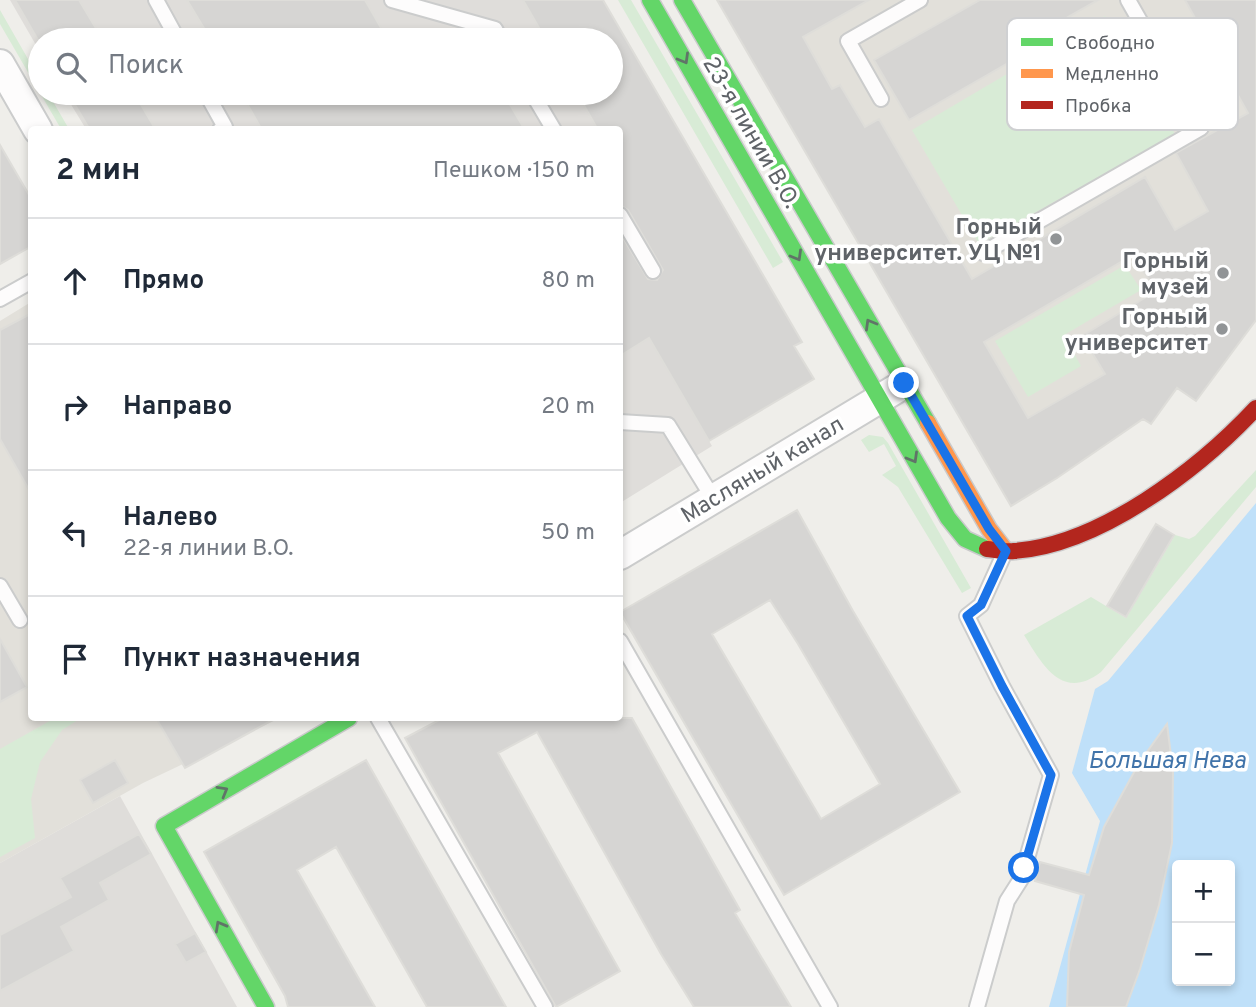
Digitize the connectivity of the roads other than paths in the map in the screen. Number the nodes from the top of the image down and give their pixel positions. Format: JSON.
{"nodes":[{"id":1,"x":156,"y":0,"type":"edge"},
{"id":2,"x":392,"y":0,"type":"edge"},
{"id":3,"x":649,"y":0,"type":"edge"},
{"id":4,"x":682,"y":0,"type":"edge"},
{"id":5,"x":920,"y":0,"type":"edge"},
{"id":6,"x":1128,"y":0,"type":"edge"},
{"id":7,"x":1138,"y":18,"type":"edge"},
{"id":8,"x":171,"y":28,"type":"edge"},
{"id":9,"x":491,"y":28,"type":"edge"},
{"id":10,"x":0,"y":64,"type":"edge"},
{"id":11,"x":881,"y":99,"type":"dead end"},
{"id":12,"x":213,"y":105,"type":"edge"},
{"id":13,"x":539,"y":105,"type":"edge"},
{"id":14,"x":36,"y":126,"type":"edge"},
{"id":15,"x":224,"y":126,"type":"edge"},
{"id":16,"x":552,"y":126,"type":"edge"},
{"id":17,"x":1198,"y":130,"type":"edge"},
{"id":18,"x":623,"y":220,"type":"edge"},
{"id":19,"x":983,"y":253,"type":"dead end"},
{"id":20,"x":653,"y":271,"type":"dead end"},
{"id":21,"x":28,"y":283,"type":"edge"},
{"id":22,"x":0,"y":299,"type":"edge"},
{"id":23,"x":904,"y":383,"type":"junction"},
{"id":24,"x":879,"y":399,"type":"junction"},
{"id":25,"x":1256,"y":408,"type":"edge"},
{"id":26,"x":623,"y":422,"type":"edge"},
{"id":27,"x":713,"y":498,"type":"junction"},
{"id":28,"x":1006,"y":551,"type":"junction"},
{"id":29,"x":623,"y":553,"type":"edge"},
{"id":30,"x":0,"y":586,"type":"edge"},
{"id":31,"x":20,"y":620,"type":"dead end"},
{"id":32,"x":623,"y":646,"type":"edge"},
{"id":33,"x":344,"y":721,"type":"edge"},
{"id":34,"x":380,"y":721,"type":"edge"},
{"id":35,"x":266,"y":1007,"type":"edge"},
{"id":36,"x":545,"y":1007,"type":"edge"},
{"id":37,"x":830,"y":1007,"type":"edge"},
{"id":38,"x":977,"y":1007,"type":"edge"}],
"edges":[{"from":1,"to":8,"type":"lane"},
{"from":2,"to":9,"type":"lane"},
{"from":3,"to":24,"type":"street","name":"23-я линии В.О.","one_way":true},
{"from":23,"to":4,"type":"street","one_way":true},
{"from":5,"to":11,"type":"lane"},
{"from":6,"to":7,"type":"lane"},
{"from":10,"to":14,"type":"street"},
{"from":12,"to":15,"type":"lane"},
{"from":13,"to":16,"type":"lane"},
{"from":17,"to":19,"type":"lane"},
{"from":18,"to":20,"type":"lane"},
{"from":21,"to":22,"type":"lane"},
{"from":23,"to":24,"type":"street","name":"Масляный канал"},
{"from":23,"to":28,"type":"street"},
{"from":24,"to":27,"type":"street","name":"Масляный канал"},
{"from":24,"to":28,"type":"street","name":"23-я линии В.О.","one_way":true},
{"from":25,"to":28,"type":"street"},
{"from":26,"to":27,"type":"lane"},
{"from":27,"to":29,"type":"street","name":"Масляный канал"},
{"from":28,"to":38,"type":"lane"},
{"from":30,"to":31,"type":"lane"},
{"from":32,"to":37,"type":"lane"},
{"from":35,"to":33,"type":"street","one_way":true},
{"from":34,"to":36,"type":"lane"}]}
